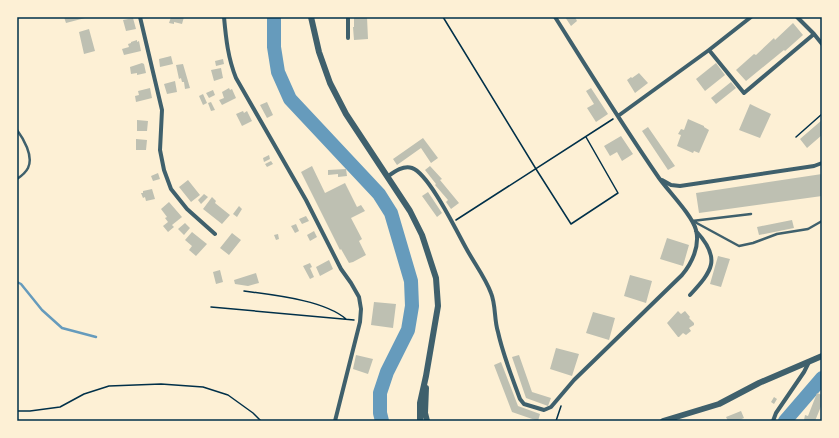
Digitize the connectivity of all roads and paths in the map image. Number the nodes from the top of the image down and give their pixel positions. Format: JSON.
{"nodes":[{"id":1,"x":140,"y":17,"type":"edge"},
{"id":2,"x":224,"y":17,"type":"edge"},
{"id":3,"x":310,"y":17,"type":"edge"},
{"id":4,"x":348,"y":17,"type":"edge"},
{"id":5,"x":443,"y":17,"type":"edge"},
{"id":6,"x":555,"y":17,"type":"edge"},
{"id":7,"x":751,"y":17,"type":"edge"},
{"id":8,"x":798,"y":17,"type":"edge"},
{"id":9,"x":814,"y":34,"type":"junction"},
{"id":10,"x":348,"y":38,"type":"dead end"},
{"id":11,"x":822,"y":44,"type":"edge"},
{"id":12,"x":709,"y":50,"type":"junction"},
{"id":13,"x":822,"y":114,"type":"edge"},
{"id":14,"x":618,"y":116,"type":"junction"},
{"id":15,"x":17,"y":130,"type":"edge"},
{"id":16,"x":586,"y":137,"type":"junction"},
{"id":17,"x":796,"y":137,"type":"dead end"},
{"id":18,"x":822,"y":163,"type":"edge"},
{"id":19,"x":536,"y":169,"type":"junction"},
{"id":20,"x":387,"y":177,"type":"junction"},
{"id":21,"x":17,"y":179,"type":"edge"},
{"id":22,"x":660,"y":179,"type":"junction"},
{"id":23,"x":751,"y":214,"type":"dead end"},
{"id":24,"x":692,"y":221,"type":"junction"},
{"id":25,"x":822,"y":221,"type":"edge"},
{"id":26,"x":453,"y":222,"type":"junction"},
{"id":27,"x":696,"y":231,"type":"junction"},
{"id":28,"x":215,"y":234,"type":"dead end"},
{"id":29,"x":244,"y":291,"type":"dead end"},
{"id":30,"x":690,"y":295,"type":"dead end"},
{"id":31,"x":211,"y":307,"type":"dead end"},
{"id":32,"x":346,"y":319,"type":"junction"},
{"id":33,"x":360,"y":322,"type":"junction"},
{"id":34,"x":822,"y":356,"type":"edge"},
{"id":35,"x":810,"y":361,"type":"junction"},
{"id":36,"x":426,"y":376,"type":"junction"},
{"id":37,"x":561,"y":406,"type":"dead end"},
{"id":38,"x":17,"y":411,"type":"edge"},
{"id":39,"x":261,"y":421,"type":"edge"},
{"id":40,"x":335,"y":421,"type":"edge"},
{"id":41,"x":420,"y":421,"type":"edge"},
{"id":42,"x":427,"y":421,"type":"edge"},
{"id":43,"x":556,"y":421,"type":"edge"},
{"id":44,"x":663,"y":421,"type":"edge"},
{"id":45,"x":773,"y":421,"type":"edge"}],
"edges":[{"from":1,"to":28,"type":"street"},
{"from":2,"to":33,"type":"street"},
{"from":3,"to":20,"type":"street"},
{"from":4,"to":10,"type":"street"},
{"from":5,"to":19,"type":"path"},
{"from":6,"to":14,"type":"street"},
{"from":7,"to":12,"type":"street"},
{"from":8,"to":9,"type":"street"},
{"from":9,"to":11,"type":"street"},
{"from":9,"to":12,"type":"street"},
{"from":12,"to":14,"type":"street"},
{"from":13,"to":17,"type":"path"},
{"from":14,"to":16,"type":"path"},
{"from":14,"to":22,"type":"street"},
{"from":15,"to":21,"type":"lane"},
{"from":16,"to":19,"type":"path"},
{"from":16,"to":19,"type":"path"},
{"from":18,"to":22,"type":"street"},
{"from":19,"to":26,"type":"path"},
{"from":20,"to":26,"type":"street"},
{"from":20,"to":36,"type":"street"},
{"from":22,"to":24,"type":"street"},
{"from":23,"to":24,"type":"lane"},
{"from":24,"to":25,"type":"lane"},
{"from":24,"to":27,"type":"street"},
{"from":26,"to":27,"type":"street"},
{"from":27,"to":30,"type":"street"},
{"from":29,"to":32,"type":"path"},
{"from":31,"to":32,"type":"path"},
{"from":32,"to":33,"type":"path"},
{"from":33,"to":40,"type":"street"},
{"from":34,"to":35,"type":"street"},
{"from":35,"to":44,"type":"street"},
{"from":35,"to":45,"type":"street"},
{"from":36,"to":41,"type":"street"},
{"from":36,"to":42,"type":"street"},
{"from":37,"to":43,"type":"path"},
{"from":38,"to":39,"type":"path"}]}
